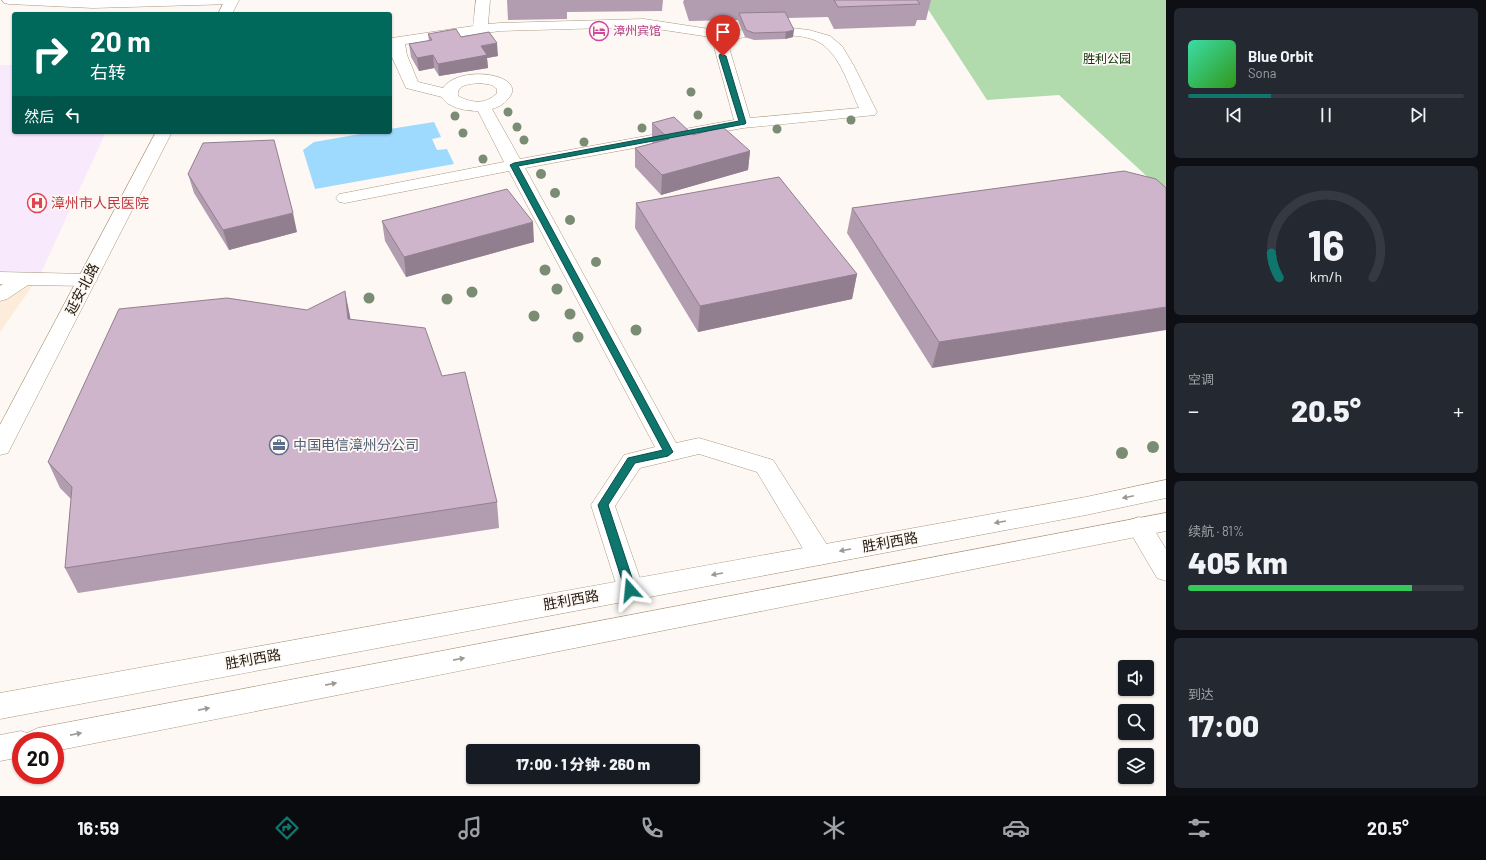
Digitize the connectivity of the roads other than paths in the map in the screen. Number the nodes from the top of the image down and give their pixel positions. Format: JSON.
{"nodes":[{"id":1,"x":9,"y":0,"type":"edge"},
{"id":2,"x":232,"y":0,"type":"edge"},
{"id":3,"x":483,"y":0,"type":"edge"},
{"id":4,"x":226,"y":12,"type":"edge"},
{"id":5,"x":480,"y":30,"type":"junction"},
{"id":6,"x":728,"y":36,"type":"junction"},
{"id":7,"x":449,"y":94,"type":"junction"},
{"id":8,"x":483,"y":106,"type":"junction"},
{"id":9,"x":743,"y":123,"type":"junction"},
{"id":10,"x":163,"y":134,"type":"edge"},
{"id":11,"x":514,"y":165,"type":"junction"},
{"id":12,"x":345,"y":198,"type":"dead end"},
{"id":13,"x":0,"y":278,"type":"edge"},
{"id":14,"x":25,"y":278,"type":"junction"},
{"id":15,"x":87,"y":280,"type":"junction"},
{"id":16,"x":0,"y":296,"type":"edge"},
{"id":17,"x":0,"y":447,"type":"edge"},
{"id":18,"x":668,"y":452,"type":"junction"},
{"id":19,"x":1166,"y":489,"type":"edge"},
{"id":20,"x":1166,"y":522,"type":"edge"},
{"id":21,"x":1139,"y":527,"type":"junction"},
{"id":22,"x":820,"y":555,"type":"junction"},
{"id":23,"x":1166,"y":571,"type":"edge"},
{"id":24,"x":630,"y":590,"type":"junction"},
{"id":25,"x":0,"y":706,"type":"edge"},
{"id":26,"x":64,"y":736,"type":"edge"},
{"id":27,"x":12,"y":746,"type":"edge"},
{"id":28,"x":0,"y":748,"type":"edge"}],
"edges":[{"from":1,"to":2,"type":"main road"},
{"from":2,"to":4,"type":"main road"},
{"from":3,"to":5,"type":"main road"},
{"from":5,"to":6,"type":"main road"},
{"from":5,"to":7,"type":"main road"},
{"from":6,"to":9,"type":"main road"},
{"from":6,"to":9,"type":"main road"},
{"from":7,"to":8,"type":"main road"},
{"from":7,"to":8,"type":"main road"},
{"from":8,"to":11,"type":"main road"},
{"from":9,"to":11,"type":"main road"},
{"from":10,"to":15,"type":"main road","name":"延安北路"},
{"from":11,"to":12,"type":"main road"},
{"from":11,"to":18,"type":"main road"},
{"from":13,"to":14,"type":"main road"},
{"from":14,"to":15,"type":"main road"},
{"from":14,"to":16,"type":"main road"},
{"from":15,"to":17,"type":"main road","name":"延安北路"},
{"from":18,"to":22,"type":"main road"},
{"from":18,"to":24,"type":"main road"},
{"from":19,"to":22,"type":"main road","name":"胜利西路","one_way":true},
{"from":20,"to":21,"type":"main road"},
{"from":21,"to":23,"type":"main road"},
{"from":26,"to":21,"type":"main road","one_way":true},
{"from":22,"to":24,"type":"main road","name":"胜利西路","one_way":true},
{"from":24,"to":25,"type":"main road","name":"胜利西路"},
{"from":27,"to":28,"type":"main road"}]}
